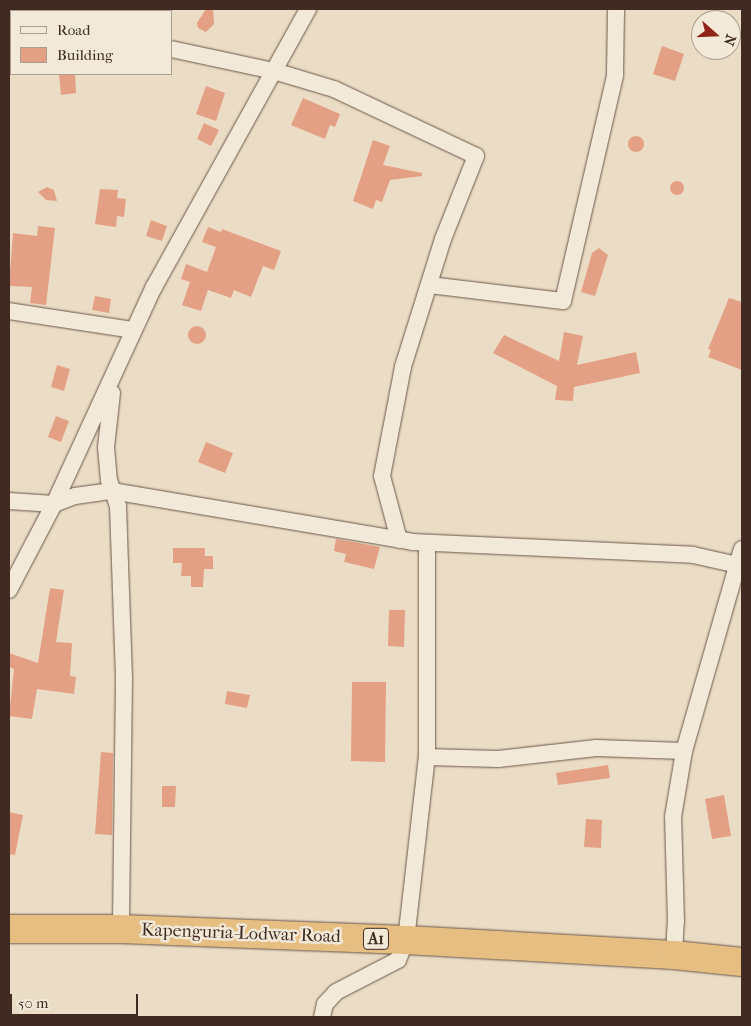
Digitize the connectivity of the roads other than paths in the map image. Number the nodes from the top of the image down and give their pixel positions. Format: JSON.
{"nodes":[{"id":1,"x":308,"y":9,"type":"edge"},
{"id":2,"x":616,"y":9,"type":"edge"},
{"id":3,"x":172,"y":50,"type":"edge"},
{"id":4,"x":274,"y":71,"type":"junction"},
{"id":5,"x":429,"y":285,"type":"junction"},
{"id":6,"x":9,"y":311,"type":"edge"},
{"id":7,"x":133,"y":330,"type":"junction"},
{"id":8,"x":113,"y":381,"type":"junction"},
{"id":9,"x":112,"y":492,"type":"junction"},
{"id":10,"x":9,"y":501,"type":"edge"},
{"id":11,"x":54,"y":504,"type":"junction"},
{"id":12,"x":399,"y":540,"type":"junction"},
{"id":13,"x":428,"y":543,"type":"junction"},
{"id":14,"x":742,"y":549,"type":"edge"},
{"id":15,"x":738,"y":565,"type":"junction"},
{"id":16,"x":9,"y":590,"type":"edge"},
{"id":17,"x":684,"y":751,"type":"junction"},
{"id":18,"x":427,"y":757,"type":"junction"},
{"id":19,"x":9,"y":929,"type":"edge"},
{"id":20,"x":122,"y":929,"type":"junction"},
{"id":21,"x":406,"y":940,"type":"junction"},
{"id":22,"x":674,"y":955,"type":"junction"},
{"id":23,"x":742,"y":962,"type":"edge"},
{"id":24,"x":322,"y":1017,"type":"edge"}],
"edges":[{"from":1,"to":4,"type":"street"},
{"from":2,"to":5,"type":"street"},
{"from":3,"to":4,"type":"street"},
{"from":4,"to":5,"type":"street"},
{"from":4,"to":7,"type":"street"},
{"from":5,"to":12,"type":"street"},
{"from":6,"to":7,"type":"street"},
{"from":7,"to":8,"type":"street"},
{"from":8,"to":9,"type":"street"},
{"from":8,"to":11,"type":"street"},
{"from":9,"to":11,"type":"street"},
{"from":9,"to":12,"type":"street"},
{"from":9,"to":20,"type":"street"},
{"from":10,"to":11,"type":"street"},
{"from":11,"to":16,"type":"street"},
{"from":12,"to":13,"type":"street"},
{"from":13,"to":15,"type":"street"},
{"from":13,"to":18,"type":"street"},
{"from":14,"to":15,"type":"street"},
{"from":15,"to":17,"type":"street"},
{"from":17,"to":18,"type":"street"},
{"from":17,"to":22,"type":"street"},
{"from":18,"to":21,"type":"street"},
{"from":19,"to":20,"type":"highway","name":"Kapenguria-Lodwar Road","number":"A1"},
{"from":20,"to":21,"type":"highway","name":"Kapenguria-Lodwar Road","number":"A1"},
{"from":21,"to":22,"type":"highway","name":"Kapenguria-Lodwar Road","number":"A1"},
{"from":21,"to":24,"type":"street"},
{"from":22,"to":23,"type":"highway","name":"Kapenguria-Lodwar Road","number":"A1"}]}
